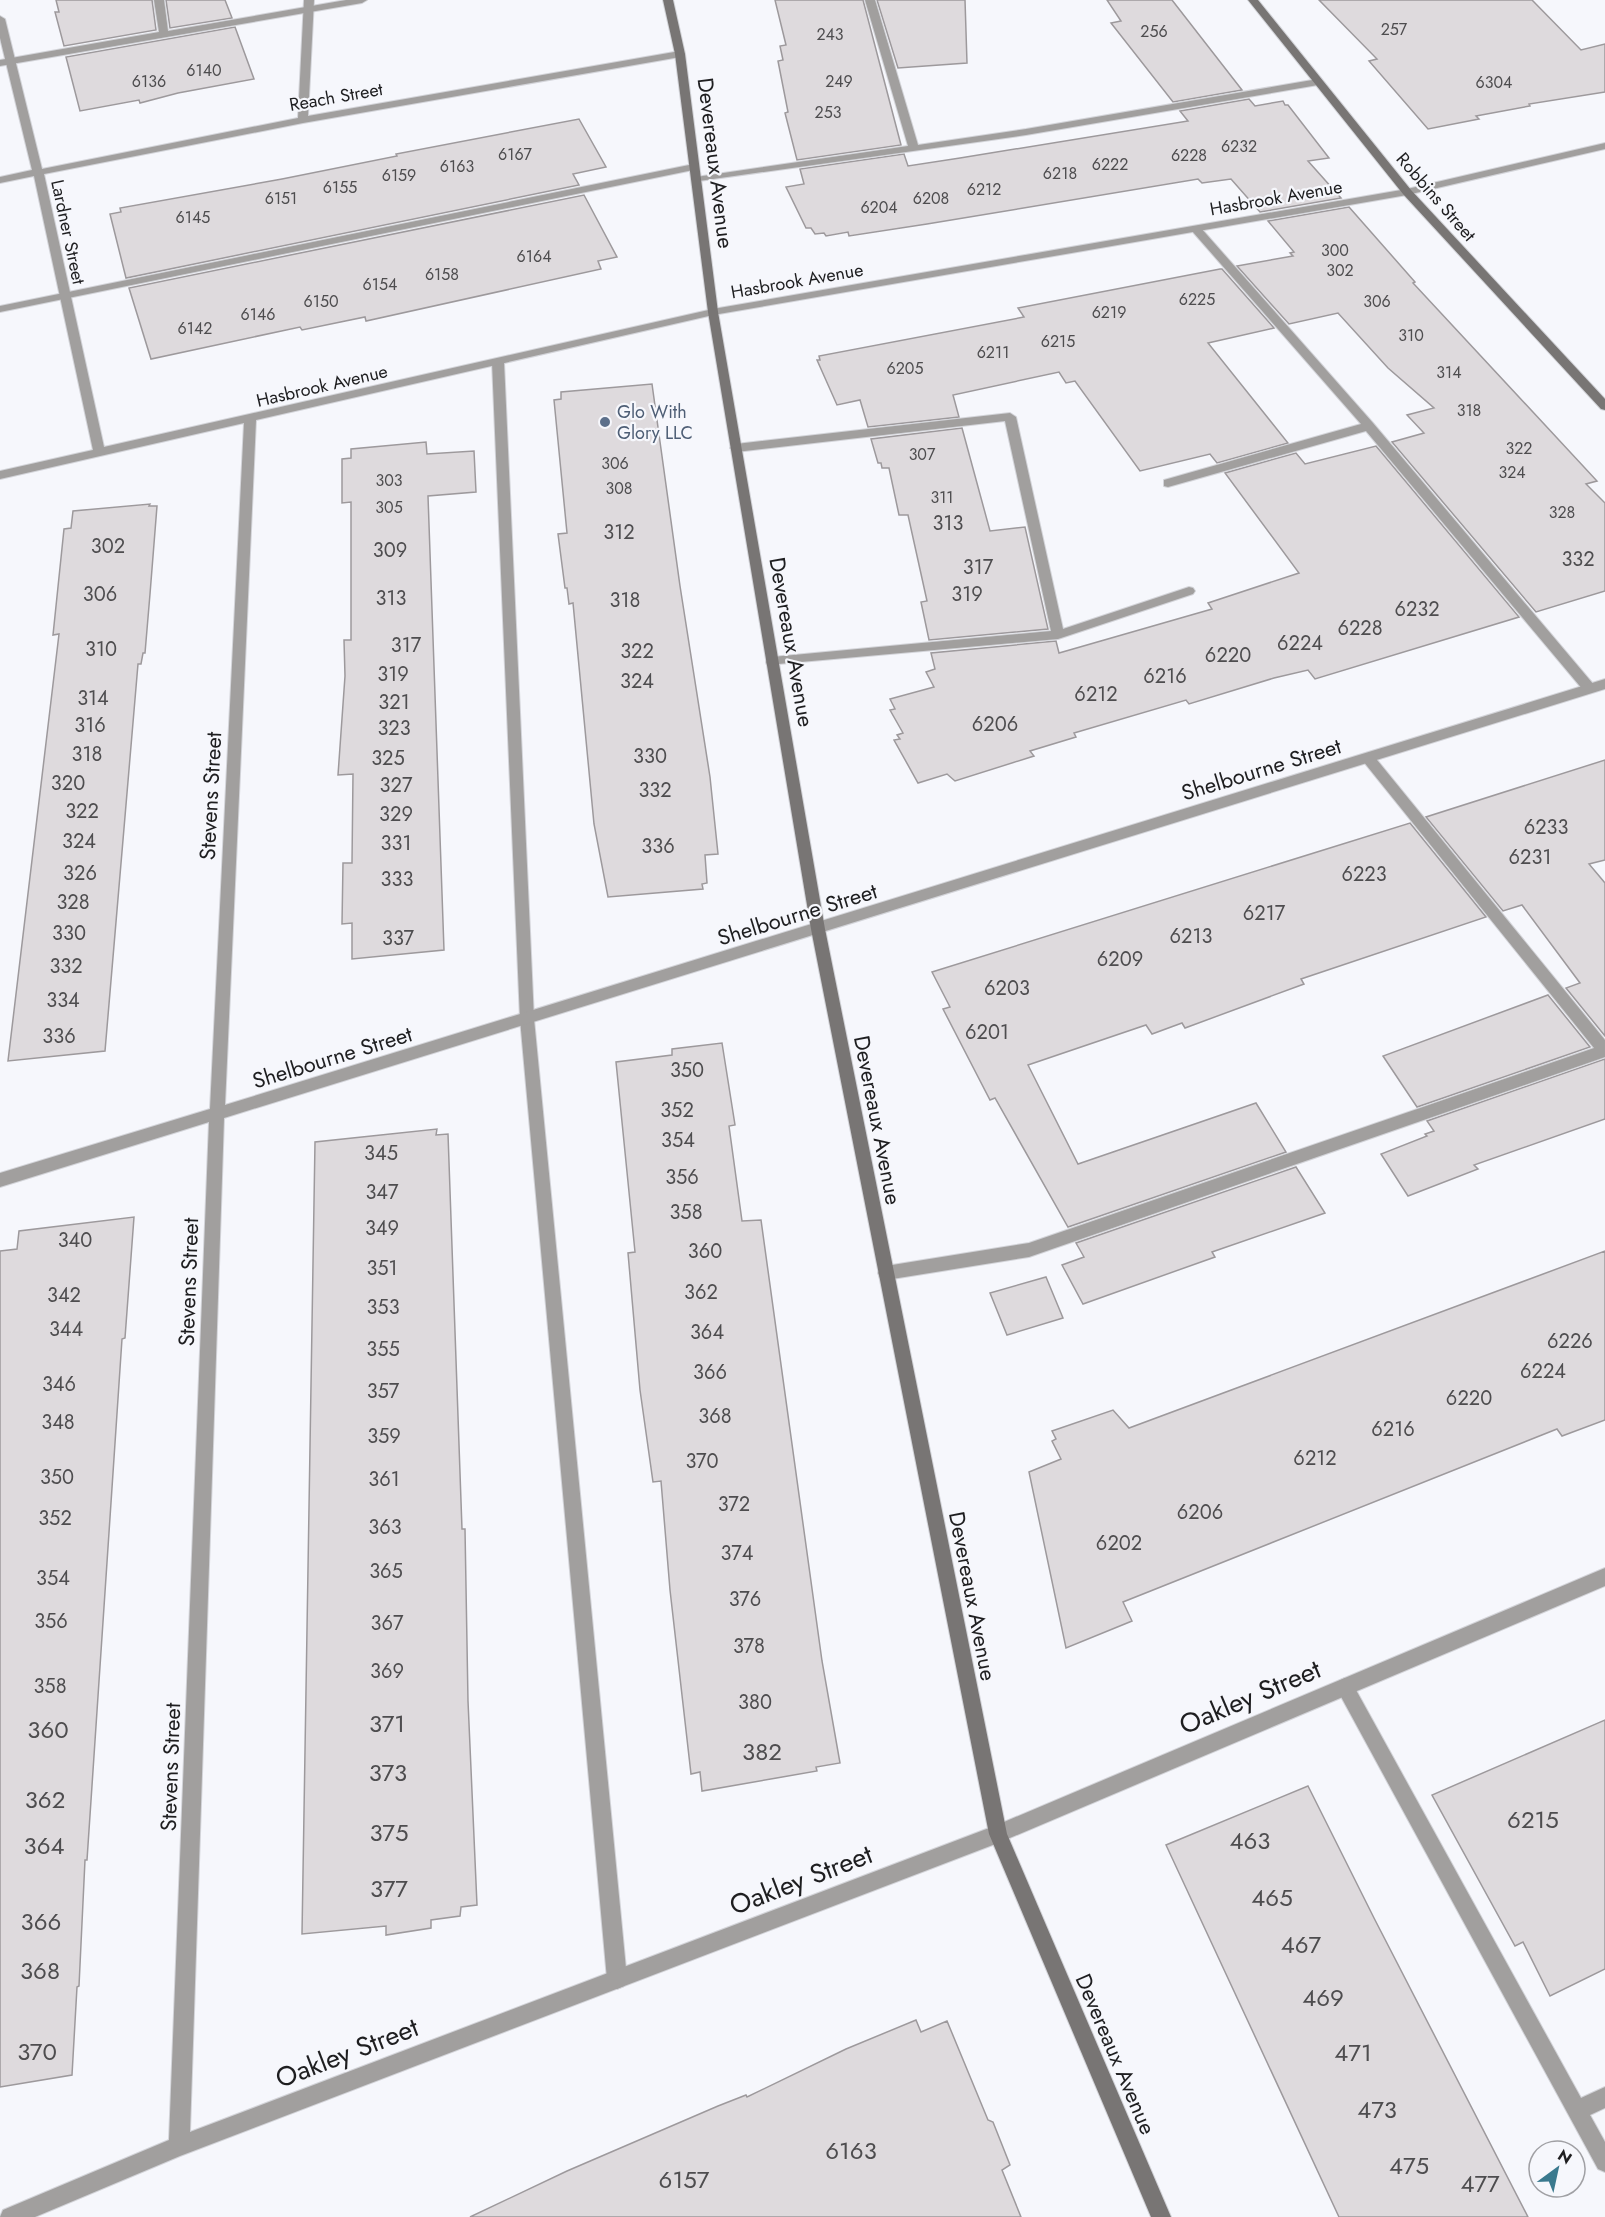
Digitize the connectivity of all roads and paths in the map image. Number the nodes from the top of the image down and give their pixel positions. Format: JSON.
{"nodes":[{"id":1,"x":159,"y":0,"type":"edge"},
{"id":2,"x":362,"y":0,"type":"edge"},
{"id":3,"x":668,"y":0,"type":"edge"},
{"id":4,"x":870,"y":0,"type":"edge"},
{"id":5,"x":1253,"y":0,"type":"edge"},
{"id":6,"x":308,"y":5,"type":"edge"},
{"id":7,"x":0,"y":19,"type":"edge"},
{"id":8,"x":164,"y":35,"type":"junction"},
{"id":9,"x":680,"y":54,"type":"junction"},
{"id":10,"x":5,"y":62,"type":"edge"},
{"id":11,"x":1318,"y":82,"type":"junction"},
{"id":12,"x":303,"y":120,"type":"junction"},
{"id":13,"x":1605,"y":146,"type":"edge"},
{"id":14,"x":914,"y":148,"type":"junction"},
{"id":15,"x":38,"y":172,"type":"junction"},
{"id":16,"x":695,"y":174,"type":"junction"},
{"id":17,"x":0,"y":180,"type":"edge"},
{"id":18,"x":1407,"y":192,"type":"junction"},
{"id":19,"x":1196,"y":229,"type":"junction"},
{"id":20,"x":65,"y":296,"type":"junction"},
{"id":21,"x":0,"y":309,"type":"edge"},
{"id":22,"x":713,"y":312,"type":"junction"},
{"id":23,"x":498,"y":362,"type":"junction"},
{"id":24,"x":1605,"y":406,"type":"edge"},
{"id":25,"x":250,"y":419,"type":"junction"},
{"id":26,"x":1369,"y":426,"type":"junction"},
{"id":27,"x":736,"y":448,"type":"junction"},
{"id":28,"x":99,"y":452,"type":"junction"},
{"id":29,"x":0,"y":475,"type":"edge"},
{"id":30,"x":1168,"y":483,"type":"dead end"},
{"id":31,"x":1189,"y":591,"type":"dead end"},
{"id":32,"x":1058,"y":635,"type":"junction"},
{"id":33,"x":772,"y":662,"type":"junction"},
{"id":34,"x":1605,"y":684,"type":"edge"},
{"id":35,"x":1589,"y":688,"type":"junction"},
{"id":36,"x":1368,"y":758,"type":"junction"},
{"id":37,"x":818,"y":929,"type":"junction"},
{"id":38,"x":527,"y":1019,"type":"junction"},
{"id":39,"x":1605,"y":1051,"type":"edge"},
{"id":40,"x":217,"y":1114,"type":"junction"},
{"id":41,"x":0,"y":1180,"type":"edge"},
{"id":42,"x":886,"y":1273,"type":"junction"},
{"id":43,"x":1605,"y":1577,"type":"edge"},
{"id":44,"x":1345,"y":1687,"type":"junction"},
{"id":45,"x":998,"y":1834,"type":"junction"},
{"id":46,"x":616,"y":1979,"type":"junction"},
{"id":47,"x":1605,"y":2097,"type":"edge"},
{"id":48,"x":1577,"y":2110,"type":"junction"},
{"id":49,"x":178,"y":2146,"type":"junction"},
{"id":50,"x":1605,"y":2162,"type":"edge"},
{"id":51,"x":10,"y":2217,"type":"edge"},
{"id":52,"x":1161,"y":2217,"type":"edge"}],
"edges":[{"from":1,"to":8,"type":"street"},
{"from":2,"to":6,"type":"street"},
{"from":3,"to":9,"type":"street","name":"Devereaux Avenue"},
{"from":4,"to":14,"type":"street"},
{"from":5,"to":11,"type":"street","name":"Robbins Street"},
{"from":6,"to":8,"type":"street"},
{"from":6,"to":12,"type":"street"},
{"from":7,"to":10,"type":"street","name":"Lardner Street"},
{"from":8,"to":10,"type":"street"},
{"from":9,"to":12,"type":"street","name":"Reach Street"},
{"from":9,"to":16,"type":"street","name":"Devereaux Avenue"},
{"from":10,"to":15,"type":"street","name":"Lardner Street"},
{"from":11,"to":14,"type":"street"},
{"from":11,"to":18,"type":"street","name":"Robbins Street"},
{"from":12,"to":15,"type":"street","name":"Reach Street"},
{"from":13,"to":18,"type":"street","name":"Hasbrook Avenue"},
{"from":14,"to":16,"type":"street"},
{"from":15,"to":17,"type":"street","name":"Reach Street"},
{"from":15,"to":20,"type":"street","name":"Lardner Street"},
{"from":16,"to":20,"type":"street"},
{"from":16,"to":22,"type":"street","name":"Devereaux Avenue"},
{"from":18,"to":19,"type":"street","name":"Hasbrook Avenue"},
{"from":18,"to":24,"type":"street","name":"Robbins Street"},
{"from":19,"to":22,"type":"street","name":"Hasbrook Avenue"},
{"from":19,"to":26,"type":"street"},
{"from":20,"to":21,"type":"street"},
{"from":20,"to":28,"type":"street","name":"Lardner Street"},
{"from":22,"to":23,"type":"street","name":"Hasbrook Avenue"},
{"from":22,"to":27,"type":"street","name":"Devereaux Avenue"},
{"from":23,"to":25,"type":"street","name":"Hasbrook Avenue"},
{"from":23,"to":38,"type":"street"},
{"from":25,"to":28,"type":"street","name":"Hasbrook Avenue"},
{"from":25,"to":40,"type":"street","name":"Stevens Street"},
{"from":26,"to":30,"type":"street"},
{"from":26,"to":35,"type":"street"},
{"from":27,"to":32,"type":"street"},
{"from":27,"to":33,"type":"street","name":"Devereaux Avenue"},
{"from":28,"to":29,"type":"street","name":"Hasbrook Avenue"},
{"from":31,"to":32,"type":"street"},
{"from":32,"to":33,"type":"street"},
{"from":33,"to":37,"type":"street","name":"Devereaux Avenue"},
{"from":34,"to":35,"type":"street","name":"Shelbourne Street"},
{"from":35,"to":36,"type":"street","name":"Shelbourne Street"},
{"from":36,"to":37,"type":"street","name":"Shelbourne Street"},
{"from":36,"to":39,"type":"street"},
{"from":37,"to":38,"type":"street","name":"Shelbourne Street"},
{"from":37,"to":42,"type":"street","name":"Devereaux Avenue"},
{"from":38,"to":40,"type":"street","name":"Shelbourne Street"},
{"from":38,"to":46,"type":"street"},
{"from":39,"to":42,"type":"street"},
{"from":40,"to":41,"type":"street","name":"Shelbourne Street"},
{"from":40,"to":49,"type":"street","name":"Stevens Street"},
{"from":42,"to":45,"type":"street","name":"Devereaux Avenue"},
{"from":43,"to":44,"type":"street","name":"Oakley Street"},
{"from":44,"to":45,"type":"street","name":"Oakley Street"},
{"from":44,"to":48,"type":"street"},
{"from":45,"to":46,"type":"street","name":"Oakley Street"},
{"from":45,"to":52,"type":"street","name":"Devereaux Avenue"},
{"from":46,"to":49,"type":"street","name":"Oakley Street"},
{"from":47,"to":48,"type":"street"},
{"from":48,"to":50,"type":"street"},
{"from":49,"to":51,"type":"street","name":"Oakley Street"}]}
